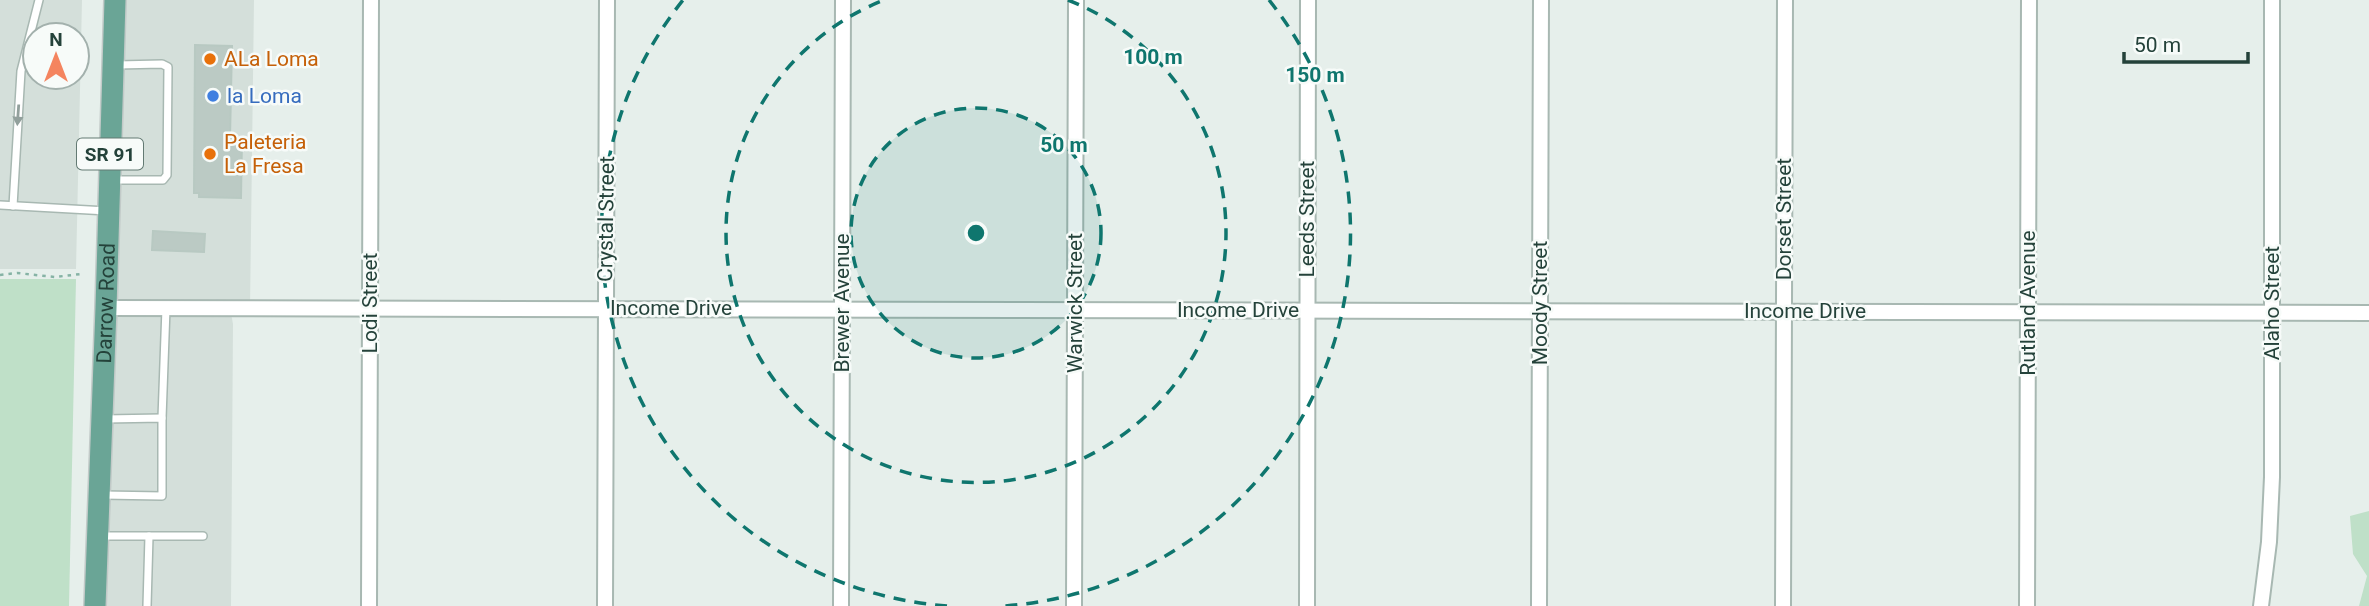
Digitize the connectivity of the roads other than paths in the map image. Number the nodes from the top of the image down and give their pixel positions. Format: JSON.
{"nodes":[{"id":1,"x":39,"y":0,"type":"edge"},
{"id":2,"x":115,"y":0,"type":"edge"},
{"id":3,"x":371,"y":0,"type":"edge"},
{"id":4,"x":607,"y":0,"type":"edge"},
{"id":5,"x":843,"y":0,"type":"edge"},
{"id":6,"x":1076,"y":0,"type":"edge"},
{"id":7,"x":1308,"y":0,"type":"edge"},
{"id":8,"x":1541,"y":0,"type":"edge"},
{"id":9,"x":1785,"y":0,"type":"edge"},
{"id":10,"x":2029,"y":0,"type":"edge"},
{"id":11,"x":2272,"y":0,"type":"edge"},
{"id":12,"x":113,"y":65,"type":"junction"},
{"id":13,"x":109,"y":180,"type":"junction"},
{"id":14,"x":0,"y":205,"type":"edge"},
{"id":15,"x":13,"y":206,"type":"junction"},
{"id":16,"x":108,"y":211,"type":"junction"},
{"id":17,"x":107,"y":308,"type":"junction"},
{"id":18,"x":166,"y":308,"type":"junction"},
{"id":19,"x":370,"y":308,"type":"junction"},
{"id":20,"x":605,"y":308,"type":"junction"},
{"id":21,"x":841,"y":309,"type":"junction"},
{"id":22,"x":1075,"y":310,"type":"junction"},
{"id":23,"x":1307,"y":310,"type":"junction"},
{"id":24,"x":1784,"y":311,"type":"junction"},
{"id":25,"x":1540,"y":312,"type":"junction"},
{"id":26,"x":2027,"y":313,"type":"junction"},
{"id":27,"x":2272,"y":313,"type":"junction"},
{"id":28,"x":2369,"y":313,"type":"edge"},
{"id":29,"x":162,"y":418,"type":"junction"},
{"id":30,"x":102,"y":419,"type":"junction"},
{"id":31,"x":99,"y":495,"type":"junction"},
{"id":32,"x":97,"y":536,"type":"junction"},
{"id":33,"x":149,"y":536,"type":"junction"},
{"id":34,"x":203,"y":536,"type":"dead end"},
{"id":35,"x":95,"y":606,"type":"edge"},
{"id":36,"x":147,"y":606,"type":"edge"},
{"id":37,"x":369,"y":606,"type":"edge"},
{"id":38,"x":606,"y":606,"type":"edge"},
{"id":39,"x":841,"y":606,"type":"edge"},
{"id":40,"x":1074,"y":606,"type":"edge"},
{"id":41,"x":1307,"y":606,"type":"edge"},
{"id":42,"x":1539,"y":606,"type":"edge"},
{"id":43,"x":1783,"y":606,"type":"edge"},
{"id":44,"x":2027,"y":606,"type":"edge"},
{"id":45,"x":2261,"y":606,"type":"edge"}],
"edges":[{"from":1,"to":15,"type":"lane","one_way":true},
{"from":2,"to":12,"type":"main road","name":"Darrow Road","number":"SR 91"},
{"from":3,"to":19,"type":"street","name":"Lodi Street"},
{"from":4,"to":20,"type":"street","name":"Crystal Street"},
{"from":5,"to":21,"type":"street","name":"Brewer Avenue"},
{"from":6,"to":22,"type":"street","name":"Warwick Street"},
{"from":7,"to":23,"type":"street","name":"Leeds Street"},
{"from":8,"to":25,"type":"street","name":"Moody Street"},
{"from":9,"to":24,"type":"street","name":"Dorset Street"},
{"from":10,"to":26,"type":"street","name":"Rutland Avenue"},
{"from":11,"to":27,"type":"street","name":"Alaho Street"},
{"from":12,"to":13,"type":"main road","name":"Darrow Road","number":"SR 91"},
{"from":12,"to":13,"type":"lane"},
{"from":13,"to":16,"type":"main road","name":"Darrow Road","number":"SR 91"},
{"from":14,"to":15,"type":"lane"},
{"from":15,"to":16,"type":"lane"},
{"from":16,"to":17,"type":"main road","name":"Darrow Road","number":"SR 91"},
{"from":17,"to":18,"type":"street","name":"Income Drive"},
{"from":17,"to":30,"type":"main road","name":"Darrow Road","number":"SR 91"},
{"from":18,"to":19,"type":"street","name":"Income Drive"},
{"from":18,"to":29,"type":"lane"},
{"from":19,"to":20,"type":"street","name":"Income Drive"},
{"from":19,"to":37,"type":"street","name":"Lodi Street"},
{"from":20,"to":21,"type":"street","name":"Income Drive"},
{"from":20,"to":38,"type":"street","name":"Crystal Street"},
{"from":21,"to":22,"type":"street","name":"Income Drive"},
{"from":21,"to":39,"type":"street","name":"Brewer Avenue"},
{"from":22,"to":23,"type":"street","name":"Income Drive"},
{"from":22,"to":40,"type":"street","name":"Warwick Street"},
{"from":23,"to":25,"type":"street","name":"Income Drive"},
{"from":23,"to":41,"type":"street","name":"Leeds Street"},
{"from":24,"to":25,"type":"street","name":"Income Drive"},
{"from":24,"to":26,"type":"street","name":"Income Drive"},
{"from":24,"to":43,"type":"street","name":"Dorset Street"},
{"from":25,"to":42,"type":"street","name":"Moody Street"},
{"from":26,"to":27,"type":"street","name":"Income Drive"},
{"from":26,"to":44,"type":"street","name":"Rutland Avenue"},
{"from":27,"to":28,"type":"street","name":"Income Drive"},
{"from":27,"to":45,"type":"street","name":"Alaho Street"},
{"from":29,"to":30,"type":"lane"},
{"from":29,"to":31,"type":"lane"},
{"from":30,"to":31,"type":"main road","name":"Darrow Road","number":"SR 91"},
{"from":31,"to":32,"type":"main road","name":"Darrow Road","number":"SR 91"},
{"from":32,"to":33,"type":"lane"},
{"from":32,"to":35,"type":"main road","name":"Darrow Road","number":"SR 91"},
{"from":33,"to":34,"type":"lane"},
{"from":33,"to":36,"type":"lane"}]}
